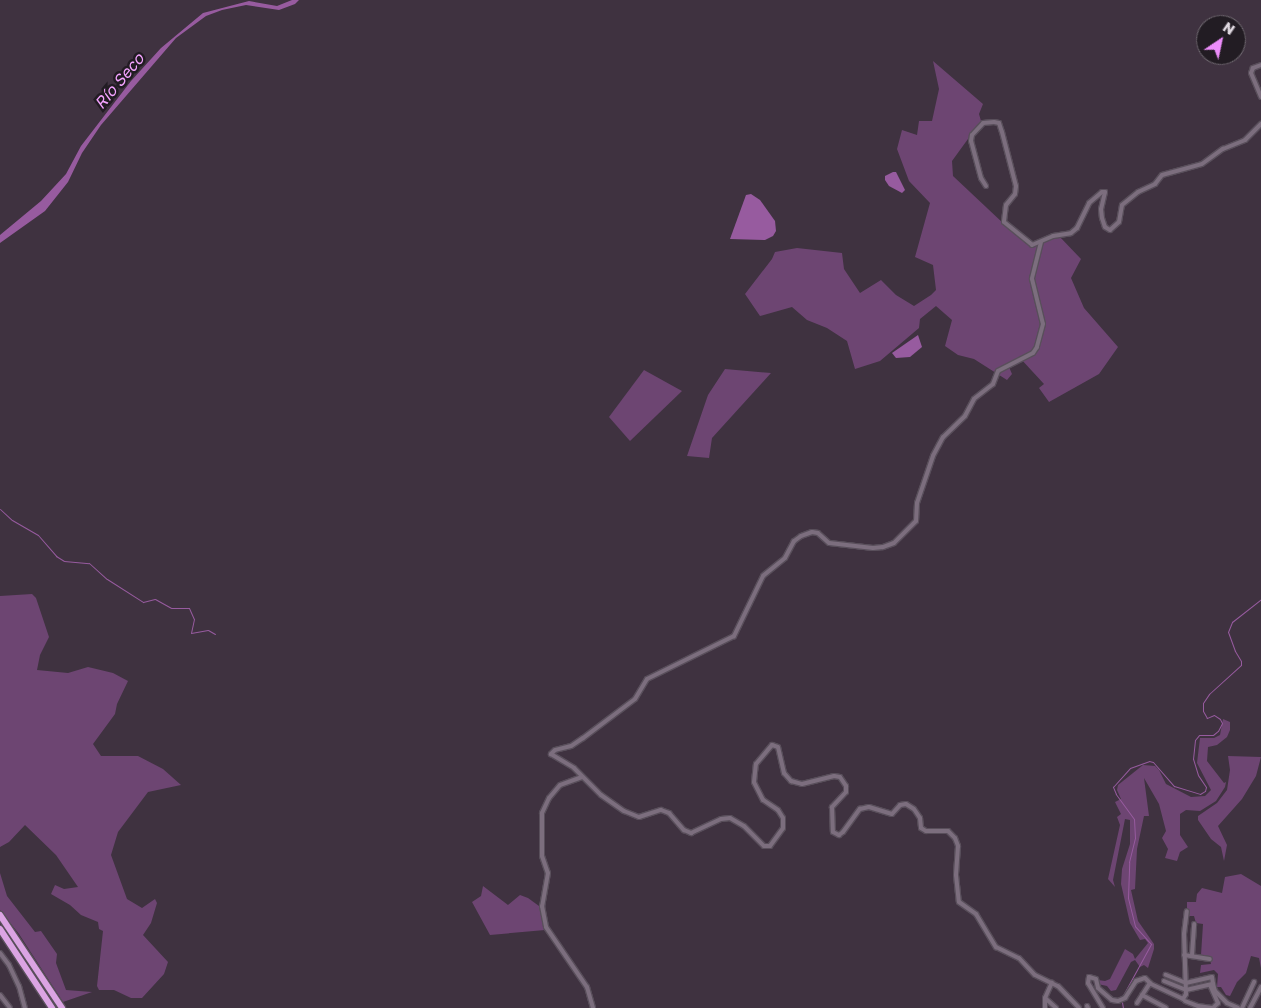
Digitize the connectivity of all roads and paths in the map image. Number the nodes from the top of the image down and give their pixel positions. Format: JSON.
{"nodes":[{"id":1,"x":1261,"y":66,"type":"edge"},
{"id":2,"x":1261,"y":97,"type":"edge"},
{"id":3,"x":1261,"y":124,"type":"edge"},
{"id":4,"x":986,"y":186,"type":"dead end"},
{"id":5,"x":1041,"y":242,"type":"junction"},
{"id":6,"x":582,"y":777,"type":"junction"},
{"id":7,"x":1187,"y":911,"type":"dead end"},
{"id":8,"x":0,"y":915,"type":"edge"},
{"id":9,"x":1194,"y":924,"type":"dead end"},
{"id":10,"x":0,"y":929,"type":"edge"},
{"id":11,"x":0,"y":953,"type":"edge"},
{"id":12,"x":1184,"y":955,"type":"junction"},
{"id":13,"x":1192,"y":956,"type":"junction"},
{"id":14,"x":1210,"y":959,"type":"dead end"},
{"id":15,"x":1166,"y":975,"type":"dead end"},
{"id":16,"x":1164,"y":981,"type":"dead end"},
{"id":17,"x":1052,"y":982,"type":"junction"},
{"id":18,"x":1254,"y":982,"type":"dead end"},
{"id":19,"x":1150,"y":983,"type":"junction"},
{"id":20,"x":1186,"y":983,"type":"junction"},
{"id":21,"x":1212,"y":984,"type":"junction"},
{"id":22,"x":1261,"y":987,"type":"edge"},
{"id":23,"x":1186,"y":990,"type":"junction"},
{"id":24,"x":0,"y":995,"type":"edge"},
{"id":25,"x":1142,"y":995,"type":"junction"},
{"id":26,"x":1045,"y":998,"type":"junction"},
{"id":27,"x":1185,"y":1001,"type":"dead end"},
{"id":28,"x":1209,"y":1002,"type":"dead end"},
{"id":29,"x":1137,"y":1004,"type":"dead end"},
{"id":30,"x":1229,"y":1004,"type":"junction"},
{"id":31,"x":1199,"y":1007,"type":"edge"},
{"id":32,"x":1209,"y":1007,"type":"edge"},
{"id":33,"x":10,"y":1008,"type":"edge"},
{"id":34,"x":25,"y":1008,"type":"edge"},
{"id":35,"x":52,"y":1008,"type":"edge"},
{"id":36,"x":62,"y":1008,"type":"edge"},
{"id":37,"x":592,"y":1008,"type":"edge"},
{"id":38,"x":1045,"y":1008,"type":"edge"},
{"id":39,"x":1056,"y":1008,"type":"edge"},
{"id":40,"x":1079,"y":1008,"type":"edge"},
{"id":41,"x":1103,"y":1008,"type":"edge"},
{"id":42,"x":1166,"y":1008,"type":"edge"},
{"id":43,"x":1226,"y":1008,"type":"edge"},
{"id":44,"x":1240,"y":1008,"type":"edge"},
{"id":45,"x":1250,"y":1008,"type":"edge"}],
"edges":[{"from":1,"to":2,"type":"street"},
{"from":3,"to":5,"type":"street"},
{"from":4,"to":5,"type":"street"},
{"from":5,"to":6,"type":"street"},
{"from":6,"to":17,"type":"street"},
{"from":6,"to":37,"type":"street"},
{"from":7,"to":12,"type":"street"},
{"from":8,"to":36,"type":"highway"},
{"from":9,"to":13,"type":"street"},
{"from":10,"to":35,"type":"highway"},
{"from":11,"to":34,"type":"street"},
{"from":12,"to":13,"type":"street"},
{"from":12,"to":20,"type":"street"},
{"from":13,"to":14,"type":"street"},
{"from":15,"to":20,"type":"street"},
{"from":16,"to":23,"type":"street"},
{"from":17,"to":26,"type":"street"},
{"from":17,"to":40,"type":"street"},
{"from":18,"to":44,"type":"street"},
{"from":19,"to":23,"type":"street"},
{"from":19,"to":25,"type":"street"},
{"from":19,"to":41,"type":"street"},
{"from":20,"to":21,"type":"street"},
{"from":20,"to":23,"type":"street"},
{"from":21,"to":23,"type":"street"},
{"from":21,"to":30,"type":"street"},
{"from":21,"to":32,"type":"street"},
{"from":22,"to":45,"type":"street"},
{"from":24,"to":33,"type":"street"},
{"from":25,"to":29,"type":"street"},
{"from":25,"to":42,"type":"street"},
{"from":26,"to":38,"type":"street"},
{"from":26,"to":39,"type":"street"},
{"from":27,"to":31,"type":"street"},
{"from":28,"to":32,"type":"street"},
{"from":30,"to":43,"type":"street"},
{"from":30,"to":44,"type":"street"},
{"from":31,"to":32,"type":"street"}]}
